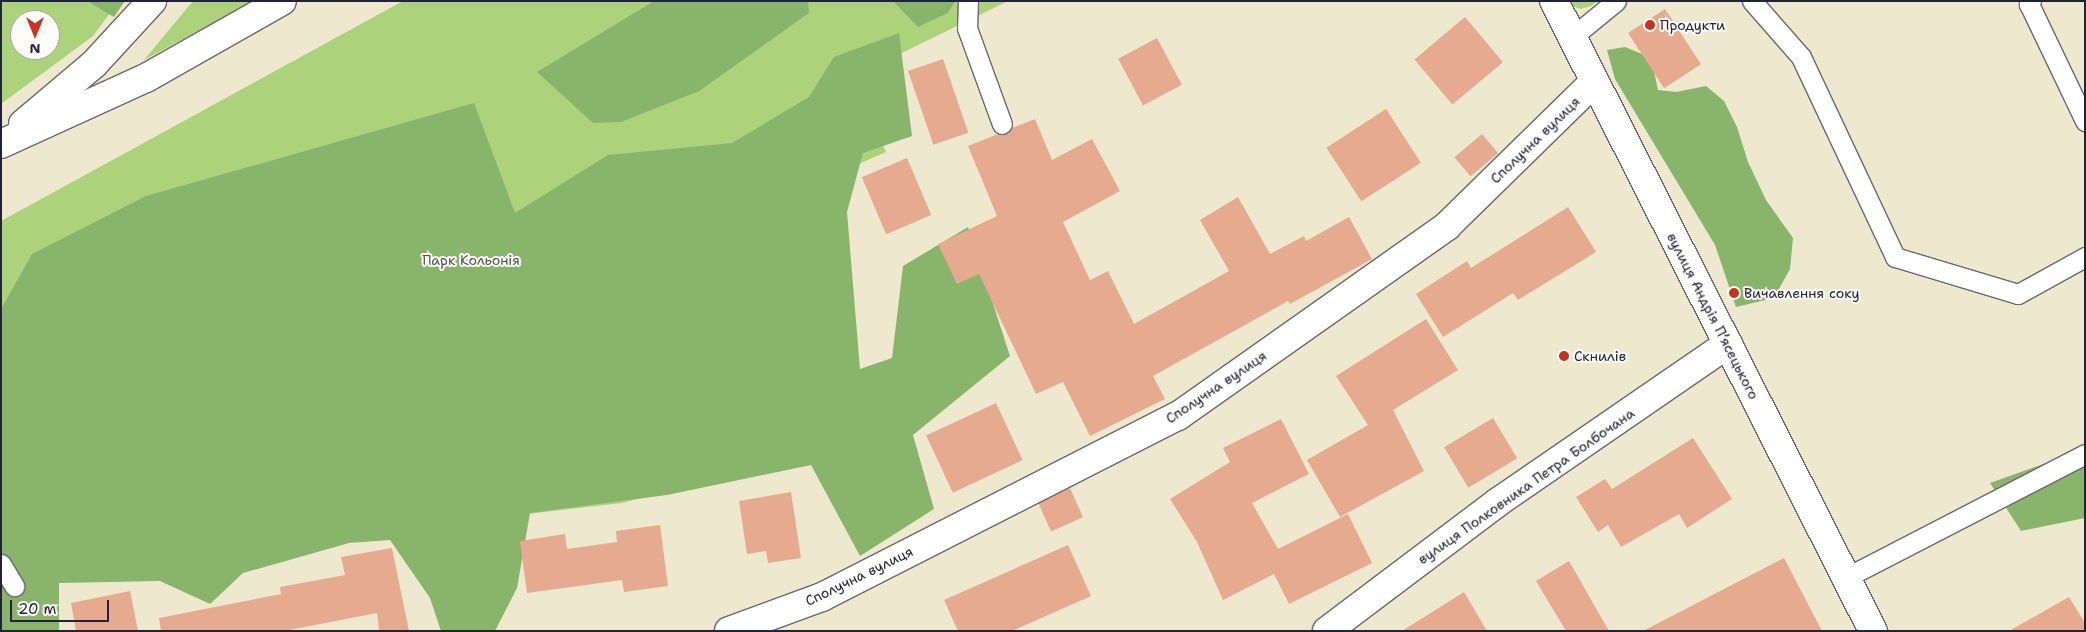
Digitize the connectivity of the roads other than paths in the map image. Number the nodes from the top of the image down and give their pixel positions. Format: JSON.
{"nodes":[{"id":1,"x":152,"y":1,"type":"edge"},
{"id":2,"x":282,"y":1,"type":"edge"},
{"id":3,"x":968,"y":1,"type":"edge"},
{"id":4,"x":1554,"y":1,"type":"edge"},
{"id":5,"x":1616,"y":1,"type":"edge"},
{"id":6,"x":1752,"y":1,"type":"edge"},
{"id":7,"x":2031,"y":1,"type":"edge"},
{"id":8,"x":1571,"y":38,"type":"junction"},
{"id":9,"x":1593,"y":83,"type":"junction"},
{"id":10,"x":2085,"y":121,"type":"edge"},
{"id":11,"x":1002,"y":124,"type":"dead end"},
{"id":12,"x":1,"y":143,"type":"edge"},
{"id":13,"x":2085,"y":257,"type":"edge"},
{"id":14,"x":1728,"y":344,"type":"junction"},
{"id":15,"x":2085,"y":454,"type":"edge"},
{"id":16,"x":1,"y":564,"type":"edge"},
{"id":17,"x":1845,"y":578,"type":"junction"},
{"id":18,"x":14,"y":586,"type":"dead end"},
{"id":19,"x":729,"y":631,"type":"edge"},
{"id":20,"x":1328,"y":631,"type":"edge"},
{"id":21,"x":1873,"y":631,"type":"edge"}],
"edges":[{"from":1,"to":12,"type":"street"},
{"from":2,"to":12,"type":"street"},
{"from":3,"to":11,"type":"lane"},
{"from":4,"to":8,"type":"street","name":"вулиця Андрія Пʼясецького"},
{"from":5,"to":8,"type":"lane"},
{"from":6,"to":13,"type":"lane"},
{"from":7,"to":10,"type":"lane"},
{"from":8,"to":9,"type":"street","name":"вулиця Андрія Пʼясецького"},
{"from":9,"to":14,"type":"street","name":"вулиця Андрія Пʼясецького"},
{"from":9,"to":19,"type":"street","name":"Сполучна вулиця"},
{"from":14,"to":17,"type":"street","name":"вулиця Андрія Пʼясецького"},
{"from":14,"to":20,"type":"street","name":"вулиця Полковника Петра Болбочана"},
{"from":15,"to":17,"type":"lane"},
{"from":16,"to":18,"type":"lane"},
{"from":17,"to":21,"type":"street","name":"вулиця Андрія Пʼясецького"}]}
